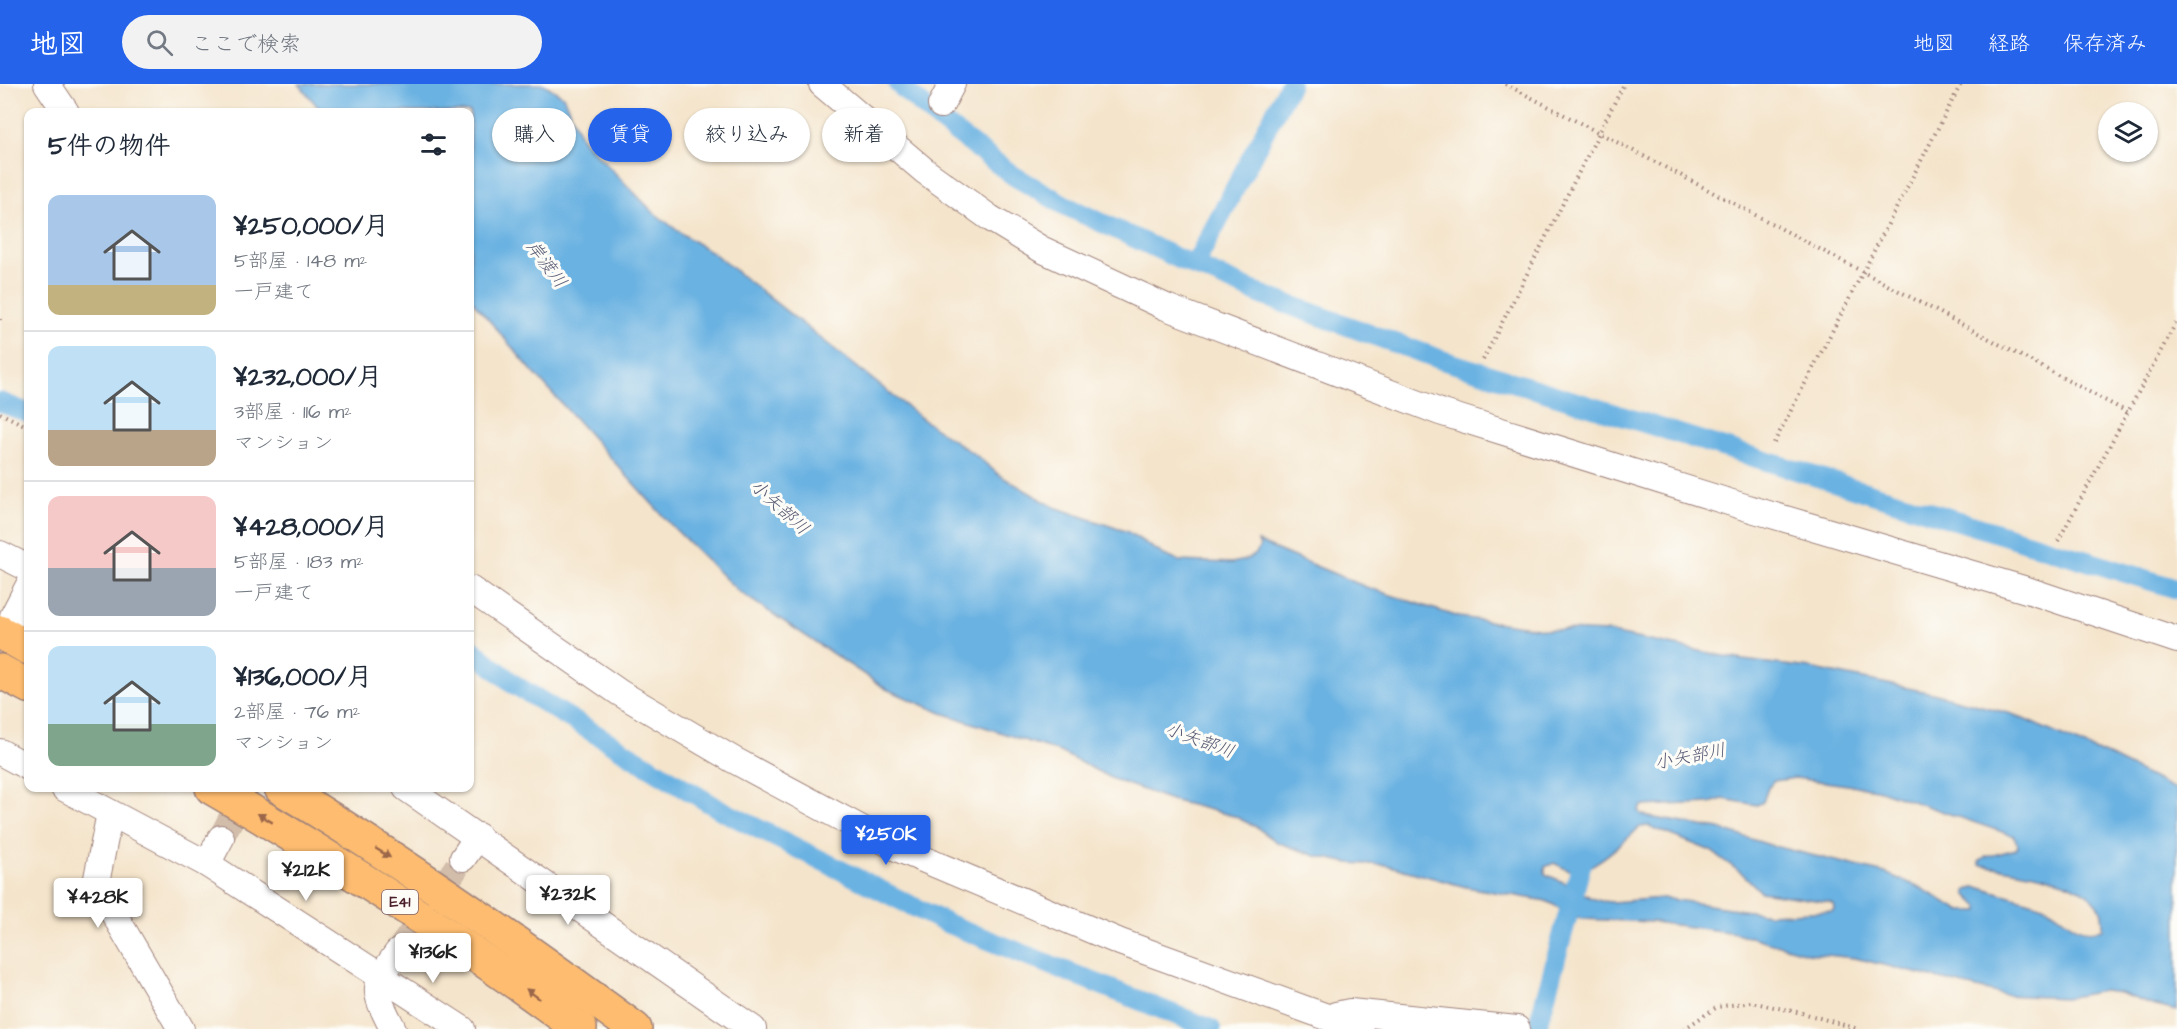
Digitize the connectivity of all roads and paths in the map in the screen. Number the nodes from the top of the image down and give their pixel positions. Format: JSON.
{"nodes":[{"id":1,"x":47,"y":84,"type":"edge"},
{"id":2,"x":822,"y":84,"type":"edge"},
{"id":3,"x":1505,"y":84,"type":"edge"},
{"id":4,"x":1624,"y":84,"type":"edge"},
{"id":5,"x":1961,"y":84,"type":"edge"},
{"id":6,"x":63,"y":108,"type":"edge"},
{"id":7,"x":1598,"y":134,"type":"junction"},
{"id":8,"x":1862,"y":272,"type":"junction"},
{"id":9,"x":2177,"y":321,"type":"edge"},
{"id":10,"x":1483,"y":360,"type":"dead end"},
{"id":11,"x":0,"y":413,"type":"edge"},
{"id":12,"x":2129,"y":413,"type":"junction"},
{"id":13,"x":24,"y":425,"type":"edge"},
{"id":14,"x":1774,"y":443,"type":"dead end"},
{"id":15,"x":2058,"y":541,"type":"dead end"},
{"id":16,"x":0,"y":555,"type":"edge"},
{"id":17,"x":24,"y":566,"type":"edge"},
{"id":18,"x":474,"y":592,"type":"edge"},
{"id":19,"x":24,"y":594,"type":"edge"},
{"id":20,"x":7,"y":624,"type":"edge"},
{"id":21,"x":2177,"y":640,"type":"edge"},
{"id":22,"x":24,"y":643,"type":"edge"},
{"id":23,"x":0,"y":671,"type":"edge"},
{"id":24,"x":24,"y":684,"type":"edge"},
{"id":25,"x":0,"y":752,"type":"edge"},
{"id":26,"x":24,"y":765,"type":"edge"},
{"id":27,"x":71,"y":792,"type":"edge"},
{"id":28,"x":219,"y":792,"type":"edge"},
{"id":29,"x":286,"y":792,"type":"edge"},
{"id":30,"x":412,"y":792,"type":"edge"},
{"id":31,"x":110,"y":813,"type":"junction"},
{"id":32,"x":478,"y":837,"type":"junction"},
{"id":33,"x":221,"y":838,"type":"tunnel mouth"},
{"id":34,"x":463,"y":858,"type":"tunnel mouth"},
{"id":35,"x":207,"y":864,"type":"junction"},
{"id":36,"x":398,"y":952,"type":"tunnel mouth"},
{"id":37,"x":381,"y":976,"type":"junction"},
{"id":38,"x":1327,"y":1017,"type":"junction"},
{"id":39,"x":1513,"y":1028,"type":"edge"},
{"id":40,"x":181,"y":1029,"type":"edge"},
{"id":41,"x":393,"y":1029,"type":"edge"},
{"id":42,"x":462,"y":1029,"type":"edge"},
{"id":43,"x":580,"y":1029,"type":"edge"},
{"id":44,"x":635,"y":1029,"type":"edge"},
{"id":45,"x":753,"y":1029,"type":"edge"},
{"id":46,"x":1360,"y":1029,"type":"edge"},
{"id":47,"x":1684,"y":1029,"type":"edge"},
{"id":48,"x":1858,"y":1029,"type":"edge"}],
"edges":[{"from":1,"to":6,"type":"street"},
{"from":2,"to":21,"type":"street"},
{"from":3,"to":7,"type":"path"},
{"from":4,"to":7,"type":"path"},
{"from":5,"to":8,"type":"path"},
{"from":7,"to":8,"type":"path"},
{"from":7,"to":10,"type":"path"},
{"from":8,"to":12,"type":"path"},
{"from":8,"to":14,"type":"path"},
{"from":9,"to":12,"type":"path"},
{"from":11,"to":13,"type":"path"},
{"from":12,"to":15,"type":"path"},
{"from":16,"to":17,"type":"street"},
{"from":18,"to":38,"type":"street"},
{"from":19,"to":20,"type":"street"},
{"from":20,"to":22,"type":"highway"},
{"from":23,"to":24,"type":"highway"},
{"from":25,"to":26,"type":"street"},
{"from":27,"to":31,"type":"street"},
{"from":43,"to":28,"type":"highway","number":"E41","one_way":true},
{"from":29,"to":44,"type":"highway","number":"E41","one_way":true},
{"from":30,"to":32,"type":"street"},
{"from":31,"to":35,"type":"street"},
{"from":31,"to":40,"type":"street"},
{"from":32,"to":34,"type":"street"},
{"from":32,"to":45,"type":"street"},
{"from":33,"to":35,"type":"street"},
{"from":35,"to":37,"type":"street"},
{"from":36,"to":37,"type":"street"},
{"from":37,"to":41,"type":"street"},
{"from":37,"to":42,"type":"street"},
{"from":38,"to":39,"type":"street"},
{"from":38,"to":46,"type":"street"},
{"from":47,"to":48,"type":"path"}]}
